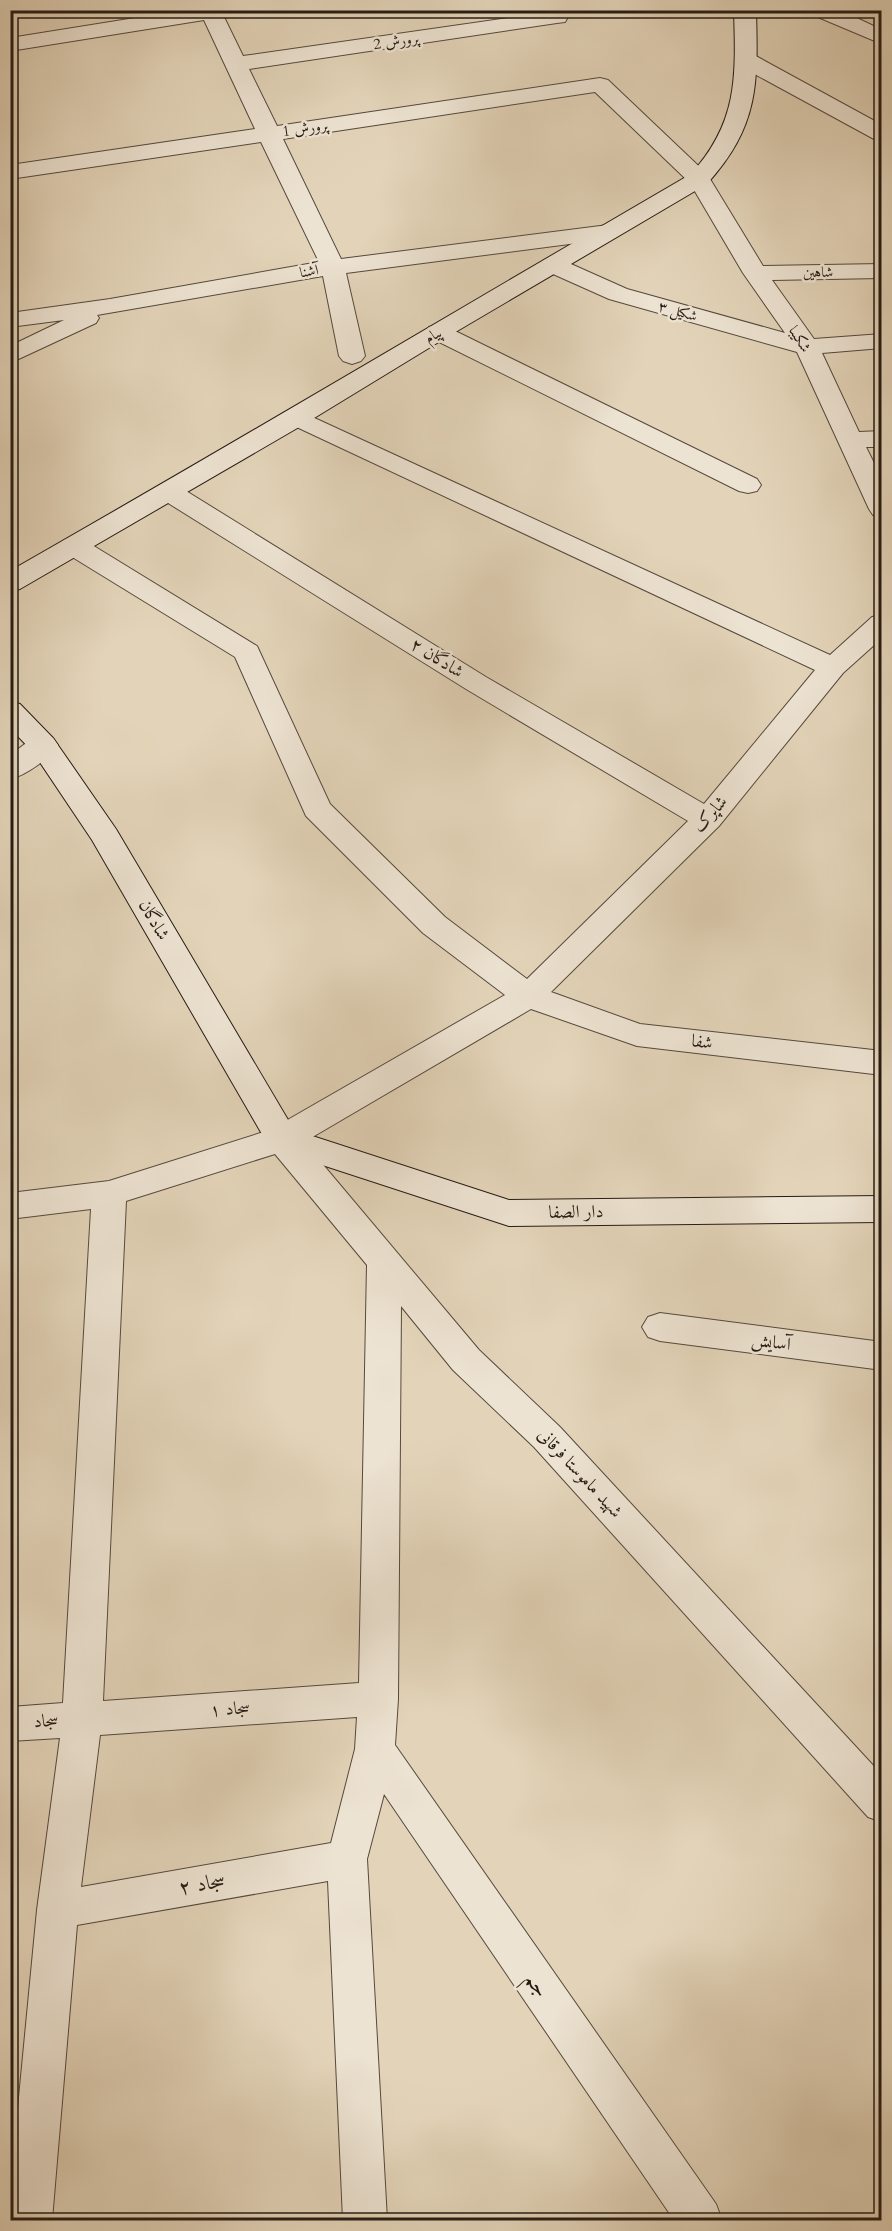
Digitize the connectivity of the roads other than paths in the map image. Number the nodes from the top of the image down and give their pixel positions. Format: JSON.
{"nodes":[{"id":1,"x":745,"y":10,"type":"edge"},
{"id":2,"x":821,"y":10,"type":"edge"},
{"id":3,"x":220,"y":12,"type":"edge"},
{"id":4,"x":557,"y":17,"type":"dead end"},
{"id":5,"x":882,"y":38,"type":"edge"},
{"id":6,"x":10,"y":45,"type":"edge"},
{"id":7,"x":746,"y":60,"type":"junction"},
{"id":8,"x":236,"y":64,"type":"junction"},
{"id":9,"x":600,"y":85,"type":"joint"},
{"id":10,"x":270,"y":134,"type":"junction"},
{"id":11,"x":882,"y":134,"type":"edge"},
{"id":12,"x":10,"y":172,"type":"edge"},
{"id":13,"x":699,"y":179,"type":"junction"},
{"id":14,"x":608,"y":232,"type":"junction"},
{"id":15,"x":510,"y":244,"type":"junction"},
{"id":16,"x":552,"y":265,"type":"junction"},
{"id":17,"x":333,"y":267,"type":"junction"},
{"id":18,"x":882,"y":271,"type":"edge"},
{"id":19,"x":755,"y":273,"type":"junction"},
{"id":20,"x":525,"y":280,"type":"junction"},
{"id":21,"x":110,"y":306,"type":"junction"},
{"id":22,"x":10,"y":320,"type":"edge"},
{"id":23,"x":438,"y":332,"type":"junction"},
{"id":24,"x":882,"y":341,"type":"edge"},
{"id":25,"x":807,"y":347,"type":"junction"},
{"id":26,"x":10,"y":356,"type":"edge"},
{"id":27,"x":352,"y":356,"type":"dead end"},
{"id":28,"x":297,"y":418,"type":"junction"},
{"id":29,"x":882,"y":439,"type":"edge"},
{"id":30,"x":849,"y":440,"type":"junction"},
{"id":31,"x":748,"y":485,"type":"dead end"},
{"id":32,"x":169,"y":492,"type":"junction"},
{"id":33,"x":882,"y":508,"type":"edge"},
{"id":34,"x":74,"y":546,"type":"junction"},
{"id":35,"x":10,"y":583,"type":"edge"},
{"id":36,"x":882,"y":623,"type":"edge"},
{"id":37,"x":833,"y":667,"type":"junction"},
{"id":38,"x":10,"y":711,"type":"edge"},
{"id":39,"x":43,"y":745,"type":"junction"},
{"id":40,"x":10,"y":770,"type":"edge"},
{"id":41,"x":708,"y":819,"type":"junction"},
{"id":42,"x":528,"y":996,"type":"junction"},
{"id":43,"x":882,"y":1063,"type":"edge"},
{"id":44,"x":282,"y":1139,"type":"junction"},
{"id":45,"x":109,"y":1194,"type":"junction"},
{"id":46,"x":10,"y":1206,"type":"edge"},
{"id":47,"x":882,"y":1209,"type":"edge"},
{"id":48,"x":384,"y":1261,"type":"junction"},
{"id":49,"x":660,"y":1327,"type":"dead end"},
{"id":50,"x":882,"y":1356,"type":"edge"},
{"id":51,"x":378,"y":1699,"type":"junction"},
{"id":52,"x":82,"y":1719,"type":"junction"},
{"id":53,"x":10,"y":1724,"type":"edge"},
{"id":54,"x":375,"y":1749,"type":"junction"},
{"id":55,"x":882,"y":1804,"type":"edge"},
{"id":56,"x":347,"y":1859,"type":"junction"},
{"id":57,"x":58,"y":1910,"type":"junction"},
{"id":58,"x":30,"y":2220,"type":"edge"},
{"id":59,"x":365,"y":2220,"type":"edge"},
{"id":60,"x":700,"y":2220,"type":"edge"}],
"edges":[{"from":1,"to":7,"type":"street","name":"پیام"},
{"from":2,"to":5,"type":"street"},
{"from":3,"to":6,"type":"street"},
{"from":3,"to":8,"type":"street"},
{"from":4,"to":8,"type":"street","name":"پرورش 2"},
{"from":7,"to":11,"type":"street"},
{"from":7,"to":13,"type":"street","name":"پیام"},
{"from":8,"to":10,"type":"street"},
{"from":9,"to":10,"type":"street","name":"پرورش 1"},
{"from":9,"to":13,"type":"street","name":"شکیبا"},
{"from":10,"to":12,"type":"street","name":"پرورش 1"},
{"from":10,"to":17,"type":"street"},
{"from":13,"to":14,"type":"street","name":"پیام"},
{"from":13,"to":19,"type":"street","name":"شکیبا"},
{"from":14,"to":15,"type":"street","name":"آشنا"},
{"from":14,"to":16,"type":"street","name":"پیام"},
{"from":15,"to":17,"type":"street","name":"آشنا"},
{"from":15,"to":20,"type":"street"},
{"from":16,"to":20,"type":"street","name":"پیام"},
{"from":16,"to":25,"type":"street","name":"شکیل ۳"},
{"from":17,"to":21,"type":"street","name":"آشنا"},
{"from":17,"to":27,"type":"street"},
{"from":18,"to":19,"type":"street","name":"شاهین"},
{"from":19,"to":25,"type":"street","name":"شکیبا"},
{"from":20,"to":23,"type":"street","name":"پیام"},
{"from":21,"to":22,"type":"street","name":"آشنا"},
{"from":21,"to":26,"type":"street"},
{"from":23,"to":28,"type":"street","name":"پیام"},
{"from":23,"to":31,"type":"street"},
{"from":24,"to":25,"type":"street"},
{"from":25,"to":30,"type":"street","name":"شکیبا"},
{"from":28,"to":32,"type":"street","name":"پیام"},
{"from":28,"to":37,"type":"street"},
{"from":29,"to":30,"type":"street"},
{"from":30,"to":33,"type":"street","name":"شکیبا"},
{"from":32,"to":34,"type":"street","name":"پیام"},
{"from":32,"to":41,"type":"street","name":"شادگان ۲"},
{"from":34,"to":35,"type":"street","name":"پیام"},
{"from":34,"to":42,"type":"street","name":"شفا"},
{"from":36,"to":37,"type":"street","name":"شاپرک"},
{"from":37,"to":41,"type":"street","name":"شاپرک"},
{"from":38,"to":39,"type":"street","name":"شادگان"},
{"from":39,"to":40,"type":"street"},
{"from":39,"to":44,"type":"street","name":"شادگان"},
{"from":41,"to":42,"type":"street","name":"شاپرک"},
{"from":42,"to":43,"type":"street","name":"شفا"},
{"from":42,"to":44,"type":"street","name":"شاپرک"},
{"from":44,"to":45,"type":"street","name":"شاپرک"},
{"from":44,"to":47,"type":"street","name":"دار الصفا"},
{"from":44,"to":48,"type":"street","name":"شهید ماموستا فرقانی"},
{"from":45,"to":46,"type":"street","name":"شاپرک"},
{"from":45,"to":52,"type":"street"},
{"from":48,"to":51,"type":"street"},
{"from":48,"to":55,"type":"street","name":"شهید ماموستا فرقانی"},
{"from":49,"to":50,"type":"street","name":"آسایش"},
{"from":51,"to":52,"type":"street","name":"سجاد ۱"},
{"from":51,"to":54,"type":"street"},
{"from":52,"to":53,"type":"street","name":"سجاد"},
{"from":52,"to":57,"type":"street"},
{"from":54,"to":56,"type":"street"},
{"from":54,"to":60,"type":"street","name":"جم"},
{"from":56,"to":57,"type":"street","name":"سجاد ۲"},
{"from":56,"to":59,"type":"street"},
{"from":57,"to":58,"type":"street"}]}
